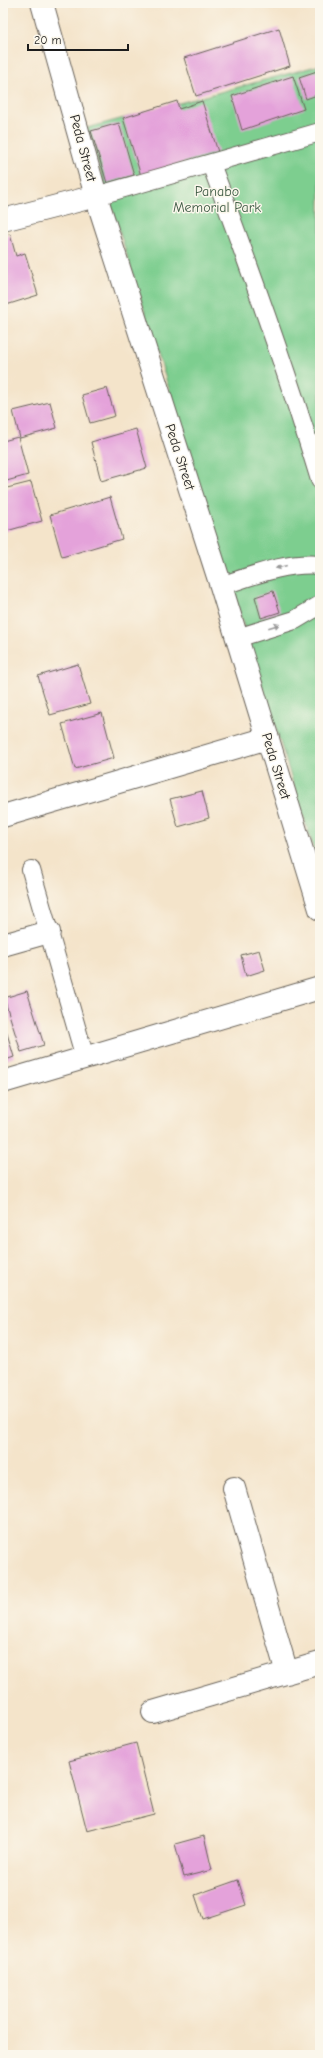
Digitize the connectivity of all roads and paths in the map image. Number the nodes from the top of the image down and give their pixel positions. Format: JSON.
{"nodes":[{"id":1,"x":42,"y":3,"type":"edge"},
{"id":2,"x":320,"y":132,"type":"edge"},
{"id":3,"x":211,"y":164,"type":"junction"},
{"id":4,"x":96,"y":196,"type":"junction"},
{"id":5,"x":3,"y":220,"type":"edge"},
{"id":6,"x":320,"y":480,"type":"edge"},
{"id":7,"x":320,"y":566,"type":"edge"},
{"id":8,"x":221,"y":586,"type":"junction"},
{"id":9,"x":320,"y":606,"type":"edge"},
{"id":10,"x":237,"y":638,"type":"junction"},
{"id":11,"x":268,"y":738,"type":"junction"},
{"id":12,"x":3,"y":816,"type":"edge"},
{"id":13,"x":31,"y":870,"type":"dead end"},
{"id":14,"x":320,"y":909,"type":"edge"},
{"id":15,"x":49,"y":932,"type":"junction"},
{"id":16,"x":3,"y":945,"type":"edge"},
{"id":17,"x":320,"y":988,"type":"edge"},
{"id":18,"x":85,"y":1058,"type":"junction"},
{"id":19,"x":3,"y":1082,"type":"edge"},
{"id":20,"x":234,"y":1488,"type":"dead end"},
{"id":21,"x":320,"y":1663,"type":"edge"},
{"id":22,"x":287,"y":1673,"type":"junction"},
{"id":23,"x":153,"y":1712,"type":"dead end"}],
"edges":[{"from":1,"to":4,"type":"street","name":"Peda Street"},
{"from":2,"to":3,"type":"lane"},
{"from":3,"to":4,"type":"lane"},
{"from":3,"to":6,"type":"lane"},
{"from":4,"to":5,"type":"street"},
{"from":4,"to":8,"type":"street","name":"Peda Street"},
{"from":7,"to":8,"type":"lane","one_way":true},
{"from":8,"to":10,"type":"street","name":"Peda Street"},
{"from":10,"to":9,"type":"lane","one_way":true},
{"from":10,"to":11,"type":"street","name":"Peda Street"},
{"from":11,"to":12,"type":"street"},
{"from":11,"to":14,"type":"street","name":"Peda Street"},
{"from":13,"to":15,"type":"lane"},
{"from":15,"to":16,"type":"street"},
{"from":15,"to":18,"type":"lane"},
{"from":17,"to":18,"type":"street"},
{"from":18,"to":19,"type":"street"},
{"from":20,"to":22,"type":"street"},
{"from":21,"to":22,"type":"street"},
{"from":22,"to":23,"type":"street"}]}
